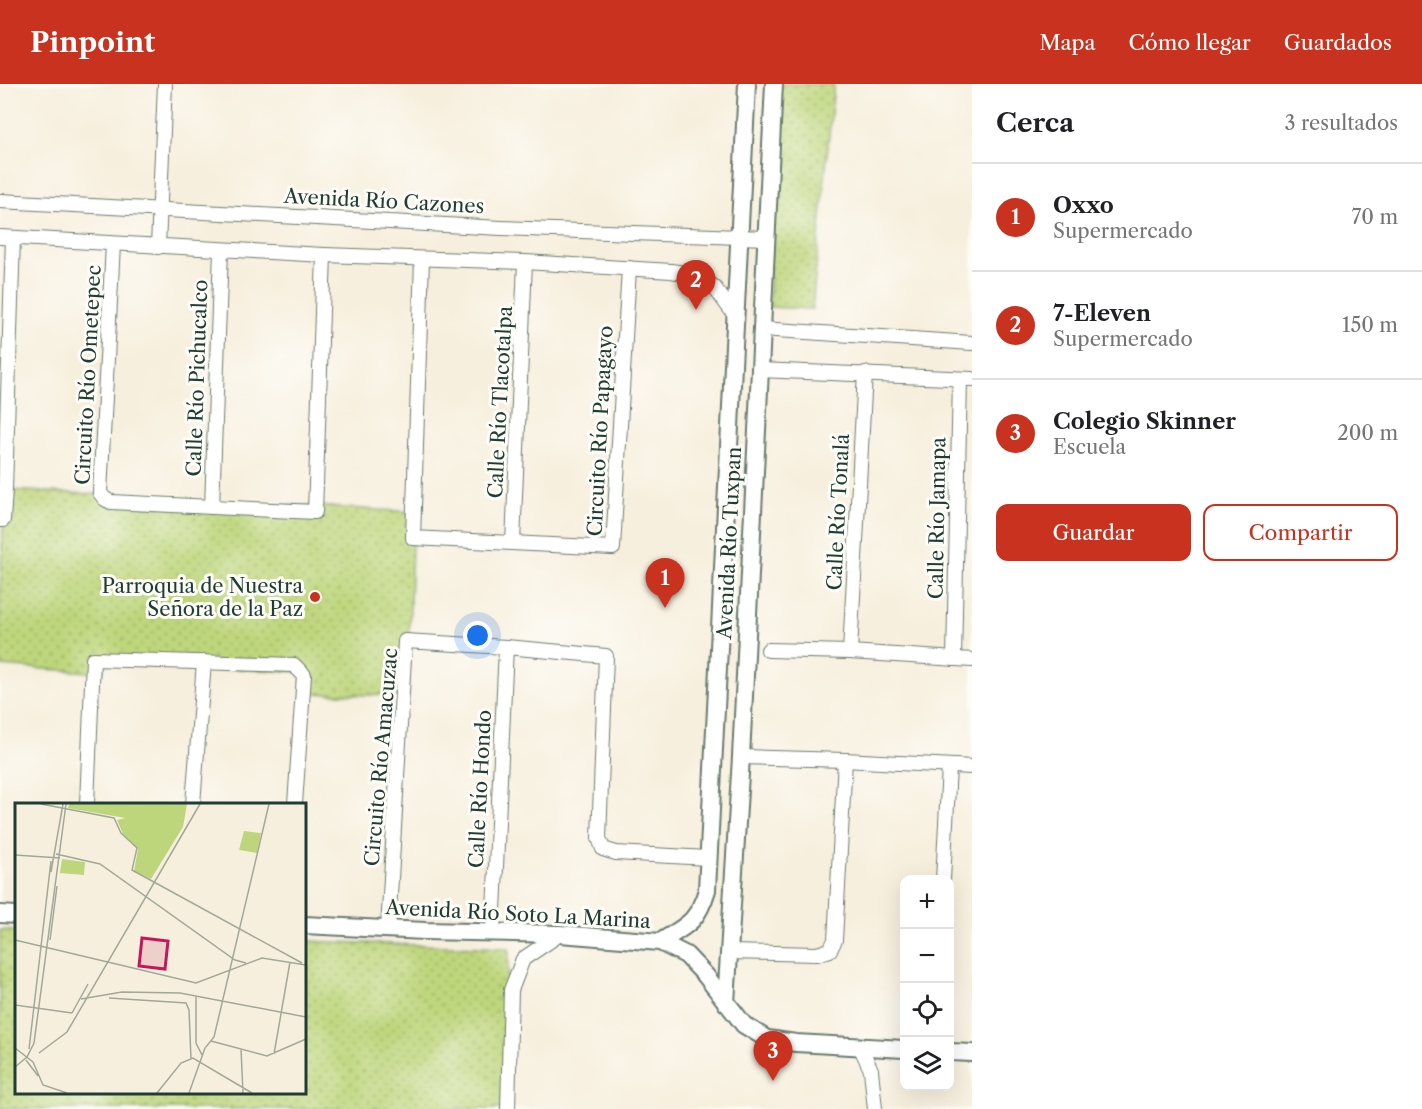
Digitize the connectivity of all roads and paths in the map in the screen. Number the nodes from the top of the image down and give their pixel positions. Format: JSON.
{"nodes":[{"id":1,"x":165,"y":84,"type":"edge"},
{"id":2,"x":747,"y":84,"type":"edge"},
{"id":3,"x":774,"y":84,"type":"edge"},
{"id":4,"x":743,"y":176,"type":"junction"},
{"id":5,"x":769,"y":176,"type":"junction"},
{"id":6,"x":0,"y":201,"type":"edge"},
{"id":7,"x":160,"y":208,"type":"junction"},
{"id":8,"x":6,"y":237,"type":"edge"},
{"id":9,"x":740,"y":237,"type":"junction"},
{"id":10,"x":766,"y":238,"type":"junction"},
{"id":11,"x":113,"y":244,"type":"junction"},
{"id":12,"x":158,"y":247,"type":"junction"},
{"id":13,"x":221,"y":250,"type":"junction"},
{"id":14,"x":324,"y":255,"type":"junction"},
{"id":15,"x":422,"y":260,"type":"junction"},
{"id":16,"x":525,"y":262,"type":"junction"},
{"id":17,"x":629,"y":268,"type":"junction"},
{"id":18,"x":736,"y":318,"type":"junction"},
{"id":19,"x":761,"y":329,"type":"junction"},
{"id":20,"x":972,"y":343,"type":"edge"},
{"id":21,"x":759,"y":370,"type":"junction"},
{"id":22,"x":865,"y":374,"type":"junction"},
{"id":23,"x":966,"y":379,"type":"edge"},
{"id":24,"x":728,"y":462,"type":"junction"},
{"id":25,"x":754,"y":462,"type":"junction"},
{"id":26,"x":212,"y":507,"type":"junction"},
{"id":27,"x":0,"y":520,"type":"edge"},
{"id":28,"x":513,"y":543,"type":"junction"},
{"id":29,"x":506,"y":647,"type":"junction"},
{"id":30,"x":768,"y":650,"type":"dead end"},
{"id":31,"x":850,"y":652,"type":"junction"},
{"id":32,"x":954,"y":659,"type":"junction"},
{"id":33,"x":972,"y":660,"type":"edge"},
{"id":34,"x":204,"y":662,"type":"junction"},
{"id":35,"x":741,"y":757,"type":"junction"},
{"id":36,"x":845,"y":760,"type":"junction"},
{"id":37,"x":949,"y":767,"type":"junction"},
{"id":38,"x":972,"y":767,"type":"edge"},
{"id":39,"x":87,"y":803,"type":"edge"},
{"id":40,"x":193,"y":803,"type":"edge"},
{"id":41,"x":295,"y":803,"type":"edge"},
{"id":42,"x":708,"y":858,"type":"junction"},
{"id":43,"x":943,"y":875,"type":"edge"},
{"id":44,"x":0,"y":914,"type":"edge"},
{"id":45,"x":15,"y":915,"type":"edge"},
{"id":46,"x":306,"y":925,"type":"edge"},
{"id":47,"x":388,"y":929,"type":"junction"},
{"id":48,"x":493,"y":933,"type":"junction"},
{"id":49,"x":560,"y":934,"type":"junction"},
{"id":50,"x":660,"y":942,"type":"junction"},
{"id":51,"x":729,"y":952,"type":"junction"},
{"id":52,"x":726,"y":1003,"type":"junction"},
{"id":53,"x":860,"y":1046,"type":"junction"},
{"id":54,"x":900,"y":1049,"type":"edge"},
{"id":55,"x":954,"y":1052,"type":"edge"},
{"id":56,"x":972,"y":1053,"type":"edge"},
{"id":57,"x":508,"y":1109,"type":"edge"},
{"id":58,"x":875,"y":1109,"type":"edge"}],
"edges":[{"from":1,"to":7,"type":"street"},
{"from":2,"to":4,"type":"street","name":"Avenida Río Tuxpan"},
{"from":3,"to":5,"type":"street","name":"Avenida Río Tuxpan"},
{"from":4,"to":5,"type":"street"},
{"from":4,"to":9,"type":"street","name":"Avenida Río Tuxpan"},
{"from":5,"to":10,"type":"street","name":"Avenida Río Tuxpan"},
{"from":6,"to":7,"type":"street","name":"Avenida Río Cazones"},
{"from":7,"to":9,"type":"street","name":"Avenida Río Cazones"},
{"from":7,"to":12,"type":"street"},
{"from":8,"to":11,"type":"street"},
{"from":8,"to":27,"type":"street"},
{"from":9,"to":10,"type":"street","name":"Avenida Río Cazones"},
{"from":9,"to":18,"type":"street","name":"Avenida Río Tuxpan"},
{"from":10,"to":19,"type":"street","name":"Avenida Río Tuxpan"},
{"from":11,"to":12,"type":"street"},
{"from":11,"to":26,"type":"street","name":"Circuito Río Ometepec"},
{"from":12,"to":13,"type":"street"},
{"from":13,"to":14,"type":"street"},
{"from":13,"to":26,"type":"street","name":"Calle Río Pichucalco"},
{"from":14,"to":15,"type":"street"},
{"from":14,"to":26,"type":"street"},
{"from":15,"to":16,"type":"street"},
{"from":15,"to":28,"type":"street","name":"Circuito Río Papagayo"},
{"from":16,"to":17,"type":"street"},
{"from":16,"to":28,"type":"street","name":"Calle Río Tlacotalpa"},
{"from":17,"to":18,"type":"street"},
{"from":17,"to":28,"type":"street","name":"Circuito Río Papagayo"},
{"from":18,"to":24,"type":"street","name":"Avenida Río Tuxpan"},
{"from":19,"to":20,"type":"street"},
{"from":19,"to":21,"type":"street","name":"Avenida Río Tuxpan"},
{"from":21,"to":22,"type":"street"},
{"from":21,"to":25,"type":"street","name":"Avenida Río Tuxpan"},
{"from":22,"to":23,"type":"street"},
{"from":22,"to":31,"type":"street","name":"Calle Río Tonalá"},
{"from":23,"to":32,"type":"street","name":"Calle Río Jamapa"},
{"from":24,"to":25,"type":"street"},
{"from":24,"to":42,"type":"street","name":"Avenida Río Tuxpan"},
{"from":25,"to":35,"type":"street","name":"Avenida Río Tuxpan"},
{"from":29,"to":42,"type":"street","name":"Circuito Río Amacuzac"},
{"from":29,"to":47,"type":"street","name":"Circuito Río Amacuzac"},
{"from":29,"to":48,"type":"street","name":"Calle Río Hondo"},
{"from":30,"to":31,"type":"street"},
{"from":31,"to":32,"type":"street"},
{"from":32,"to":33,"type":"street"},
{"from":34,"to":39,"type":"street"},
{"from":34,"to":40,"type":"street"},
{"from":34,"to":41,"type":"street"},
{"from":35,"to":36,"type":"street"},
{"from":35,"to":51,"type":"street","name":"Avenida Río Tuxpan"},
{"from":36,"to":37,"type":"street"},
{"from":36,"to":51,"type":"street"},
{"from":37,"to":38,"type":"street"},
{"from":37,"to":43,"type":"street"},
{"from":42,"to":50,"type":"street","name":"Avenida Río Tuxpan"},
{"from":44,"to":45,"type":"street"},
{"from":46,"to":47,"type":"street","name":"Avenida Río Soto La Marina"},
{"from":47,"to":48,"type":"street","name":"Avenida Río Soto La Marina"},
{"from":48,"to":49,"type":"street","name":"Avenida Río Soto La Marina"},
{"from":49,"to":50,"type":"street","name":"Avenida Río Soto La Marina"},
{"from":49,"to":57,"type":"street"},
{"from":50,"to":52,"type":"street","name":"Avenida Río Soto La Marina"},
{"from":51,"to":52,"type":"street","name":"Avenida Río Tuxpan"},
{"from":52,"to":53,"type":"street","name":"Avenida Río Soto La Marina"},
{"from":53,"to":54,"type":"street","name":"Avenida Río Soto La Marina"},
{"from":53,"to":58,"type":"street"},
{"from":55,"to":56,"type":"street"}]}
